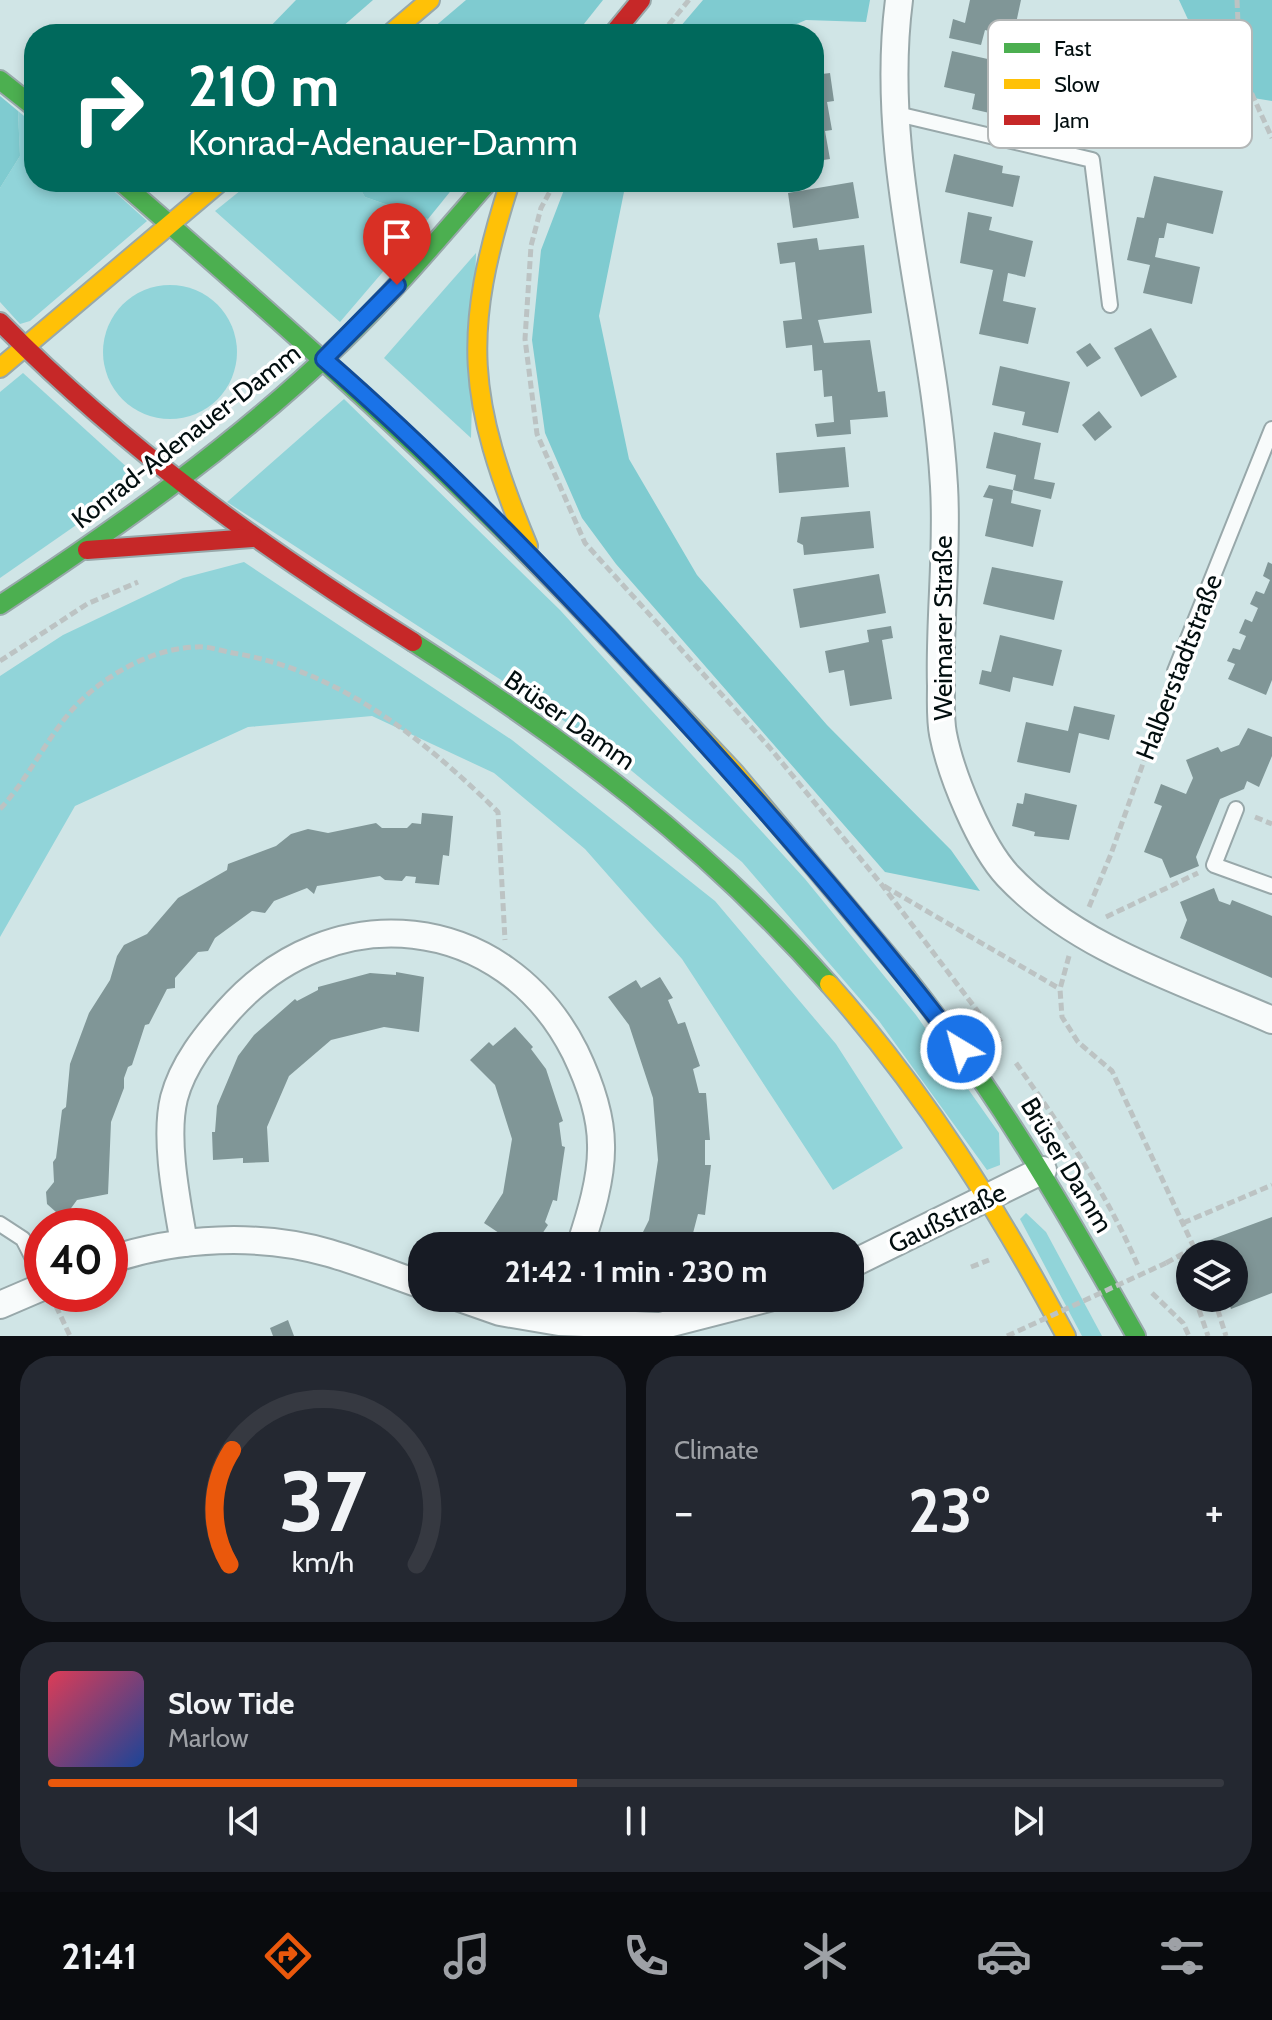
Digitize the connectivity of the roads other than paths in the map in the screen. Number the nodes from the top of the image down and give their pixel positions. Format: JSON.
{"nodes":[{"id":1,"x":430,"y":0,"type":"edge"},
{"id":2,"x":641,"y":0,"type":"edge"},
{"id":3,"x":899,"y":0,"type":"edge"},
{"id":4,"x":402,"y":24,"type":"edge"},
{"id":5,"x":621,"y":24,"type":"edge"},
{"id":6,"x":0,"y":80,"type":"edge"},
{"id":7,"x":24,"y":99,"type":"edge"},
{"id":8,"x":893,"y":113,"type":"junction"},
{"id":9,"x":988,"y":135,"type":"edge"},
{"id":10,"x":1041,"y":148,"type":"edge"},
{"id":11,"x":132,"y":192,"type":"edge"},
{"id":12,"x":209,"y":192,"type":"edge"},
{"id":13,"x":479,"y":192,"type":"edge"},
{"id":14,"x":507,"y":192,"type":"edge"},
{"id":15,"x":170,"y":226,"type":"junction"},
{"id":16,"x":1110,"y":305,"type":"dead end"},
{"id":17,"x":0,"y":322,"type":"edge"},
{"id":18,"x":26,"y":348,"type":"junction"},
{"id":19,"x":324,"y":359,"type":"junction"},
{"id":20,"x":0,"y":368,"type":"edge"},
{"id":21,"x":1272,"y":429,"type":"edge"},
{"id":22,"x":179,"y":482,"type":"junction"},
{"id":23,"x":252,"y":538,"type":"junction"},
{"id":24,"x":84,"y":550,"type":"junction"},
{"id":25,"x":534,"y":559,"type":"junction"},
{"id":26,"x":0,"y":605,"type":"edge"},
{"id":27,"x":1175,"y":671,"type":"road end"},
{"id":28,"x":1236,"y":809,"type":"dead end"},
{"id":29,"x":1272,"y":886,"type":"edge"},
{"id":30,"x":1272,"y":1020,"type":"edge"},
{"id":31,"x":1043,"y":1170,"type":"junction"},
{"id":32,"x":989,"y":1198,"type":"junction"},
{"id":33,"x":0,"y":1224,"type":"edge"},
{"id":34,"x":584,"y":1232,"type":"edge"},
{"id":35,"x":24,"y":1241,"type":"edge"},
{"id":36,"x":184,"y":1243,"type":"junction"},
{"id":37,"x":128,"y":1256,"type":"edge"},
{"id":38,"x":864,"y":1258,"type":"edge"},
{"id":39,"x":408,"y":1280,"type":"edge"},
{"id":40,"x":24,"y":1295,"type":"edge"},
{"id":41,"x":0,"y":1305,"type":"edge"},
{"id":42,"x":500,"y":1312,"type":"edge"},
{"id":43,"x":714,"y":1312,"type":"edge"},
{"id":44,"x":560,"y":1319,"type":"edge"},
{"id":45,"x":1066,"y":1336,"type":"edge"},
{"id":46,"x":1136,"y":1336,"type":"edge"}],
"edges":[{"from":1,"to":4,"type":"street"},
{"from":2,"to":5,"type":"street"},
{"from":3,"to":8,"type":"street","name":"Weimarer Straße"},
{"from":6,"to":7,"type":"street"},
{"from":8,"to":9,"type":"lane"},
{"from":8,"to":30,"type":"street","name":"Weimarer Straße"},
{"from":10,"to":16,"type":"lane"},
{"from":11,"to":15,"type":"street","name":"Konrad-Adenauer-Damm"},
{"from":12,"to":15,"type":"street"},
{"from":13,"to":19,"type":"street","name":"Konrad-Adenauer-Damm"},
{"from":14,"to":25,"type":"street"},
{"from":15,"to":18,"type":"street"},
{"from":15,"to":19,"type":"street","name":"Konrad-Adenauer-Damm"},
{"from":17,"to":18,"type":"street","name":"Brüser Damm"},
{"from":18,"to":20,"type":"street"},
{"from":18,"to":22,"type":"street","name":"Brüser Damm"},
{"from":19,"to":22,"type":"street","name":"Konrad-Adenauer-Damm"},
{"from":19,"to":25,"type":"street","name":"Brüser Damm"},
{"from":21,"to":27,"type":"lane","name":"Halberstadtstraße"},
{"from":22,"to":23,"type":"street","name":"Brüser Damm"},
{"from":22,"to":24,"type":"street","name":"Konrad-Adenauer-Damm"},
{"from":23,"to":24,"type":"street"},
{"from":23,"to":32,"type":"street","name":"Brüser Damm"},
{"from":24,"to":26,"type":"street","name":"Konrad-Adenauer-Damm"},
{"from":25,"to":31,"type":"street","name":"Brüser Damm"},
{"from":28,"to":29,"type":"lane"},
{"from":31,"to":32,"type":"street","name":"Gaußstraße"},
{"from":31,"to":46,"type":"street","name":"Brüser Damm"},
{"from":32,"to":38,"type":"street","name":"Gaußstraße"},
{"from":32,"to":45,"type":"street","name":"Brüser Damm"},
{"from":33,"to":35,"type":"lane"},
{"from":34,"to":36,"type":"street"},
{"from":36,"to":37,"type":"street"},
{"from":36,"to":39,"type":"street"},
{"from":40,"to":41,"type":"street"},
{"from":42,"to":44,"type":"street"},
{"from":43,"to":44,"type":"street"}]}
